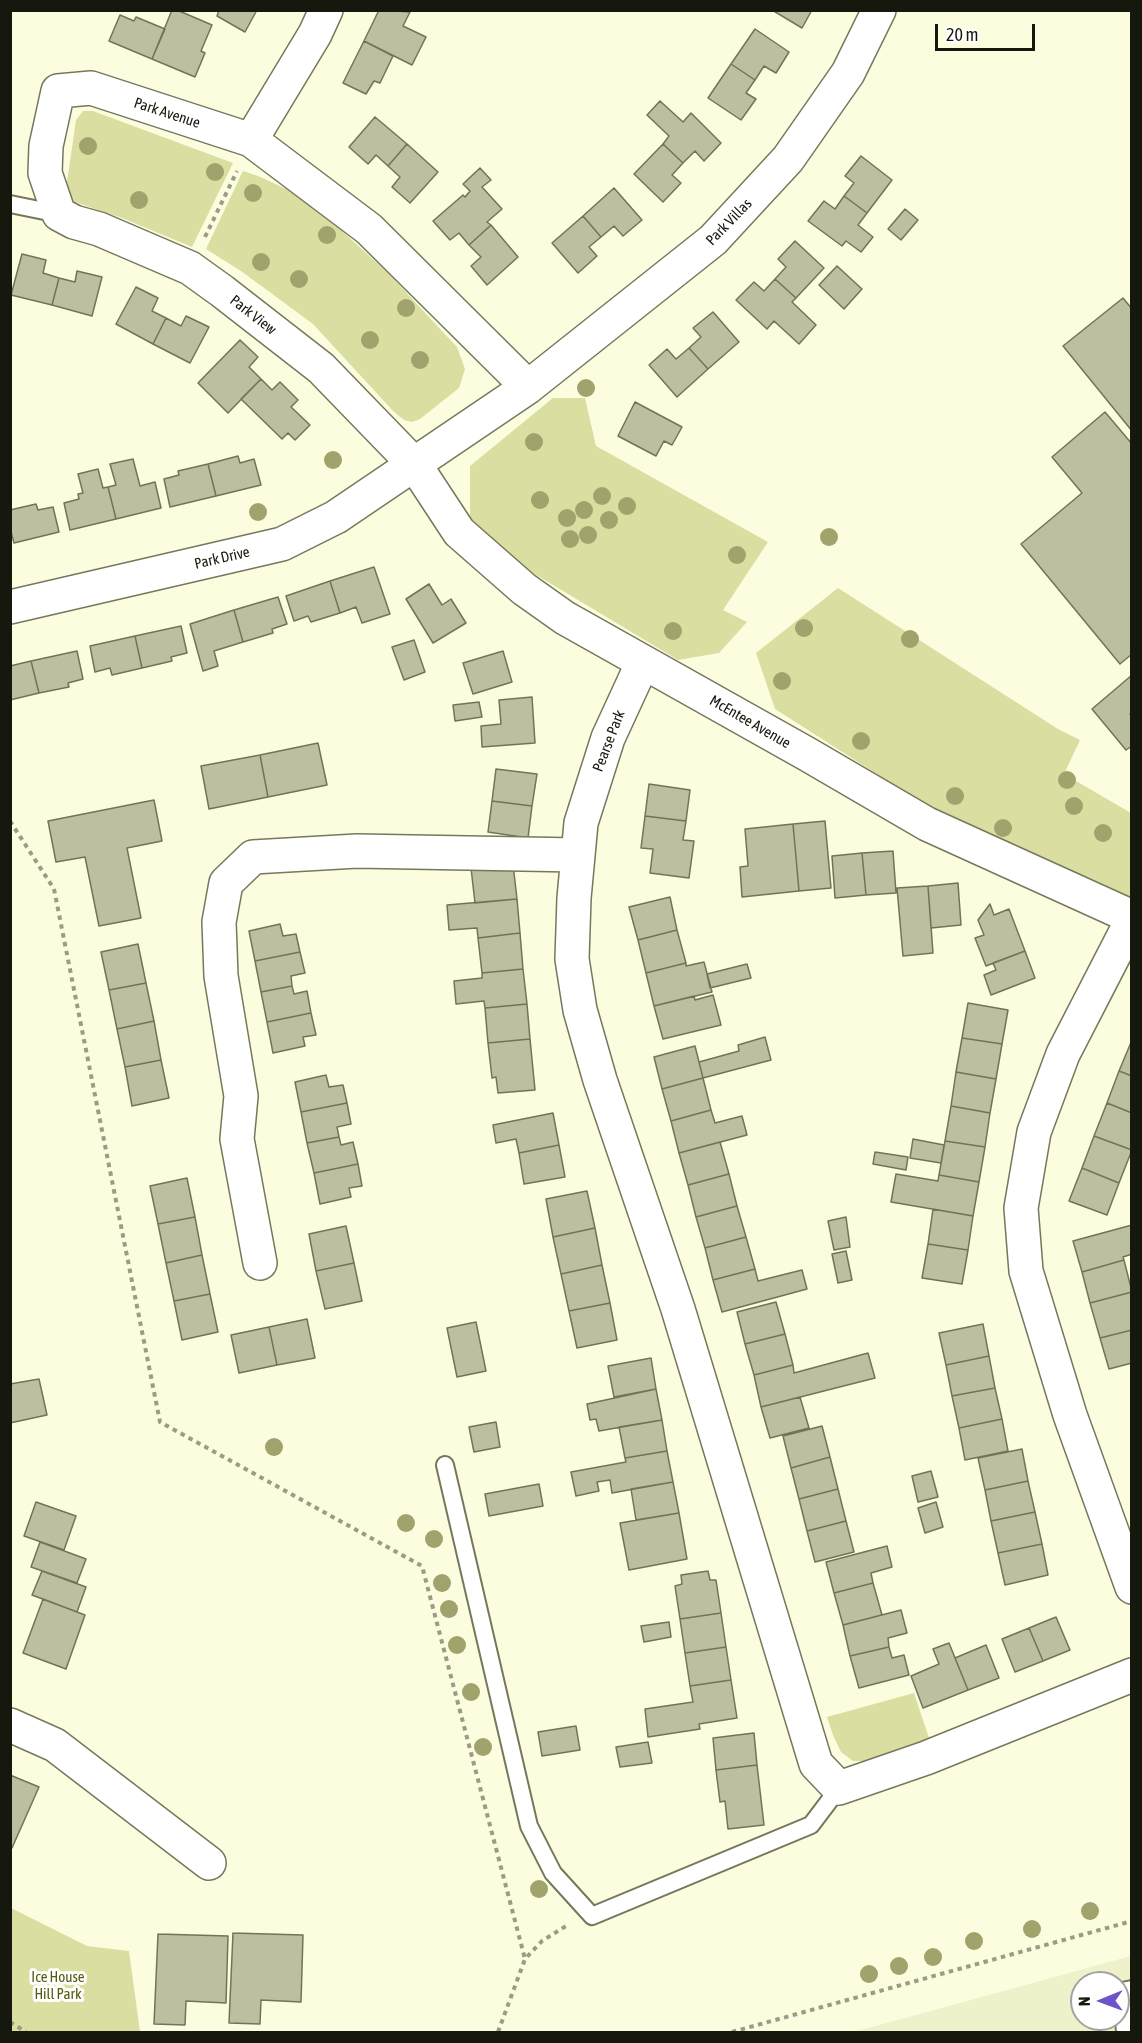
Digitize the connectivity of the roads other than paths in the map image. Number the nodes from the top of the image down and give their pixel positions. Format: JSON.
{"nodes":[{"id":1,"x":326,"y":10,"type":"edge"},
{"id":2,"x":879,"y":10,"type":"edge"},
{"id":3,"x":251,"y":141,"type":"junction"},
{"id":4,"x":10,"y":204,"type":"edge"},
{"id":5,"x":59,"y":214,"type":"junction"},
{"id":6,"x":528,"y":387,"type":"junction"},
{"id":7,"x":415,"y":465,"type":"junction"},
{"id":8,"x":10,"y":607,"type":"edge"},
{"id":9,"x":643,"y":662,"type":"junction"},
{"id":10,"x":578,"y":855,"type":"junction"},
{"id":11,"x":1131,"y":919,"type":"edge"},
{"id":12,"x":260,"y":1263,"type":"dead end"},
{"id":13,"x":445,"y":1465,"type":"dead end"},
{"id":14,"x":1131,"y":1587,"type":"edge"},
{"id":15,"x":1131,"y":1675,"type":"edge"},
{"id":16,"x":10,"y":1725,"type":"edge"},
{"id":17,"x":839,"y":1788,"type":"junction"},
{"id":18,"x":208,"y":1863,"type":"dead end"},
{"id":19,"x":1131,"y":1989,"type":"edge"},
{"id":20,"x":1125,"y":2032,"type":"edge"}],
"edges":[{"from":1,"to":3,"type":"street"},
{"from":2,"to":6,"type":"street","name":"Park Villas"},
{"from":3,"to":5,"type":"street","name":"Park Avenue"},
{"from":3,"to":6,"type":"street"},
{"from":4,"to":5,"type":"lane"},
{"from":5,"to":7,"type":"street","name":"Park View"},
{"from":6,"to":7,"type":"street","name":"Park Villas"},
{"from":7,"to":8,"type":"street","name":"Park Drive"},
{"from":7,"to":9,"type":"street","name":"McEntee Avenue"},
{"from":9,"to":10,"type":"street","name":"Pearse Park"},
{"from":9,"to":11,"type":"street","name":"McEntee Avenue"},
{"from":10,"to":12,"type":"street"},
{"from":10,"to":17,"type":"street","name":"Pearse Park"},
{"from":11,"to":14,"type":"street"},
{"from":13,"to":17,"type":"lane"},
{"from":15,"to":17,"type":"street"},
{"from":16,"to":18,"type":"street"},
{"from":19,"to":20,"type":"lane"}]}
